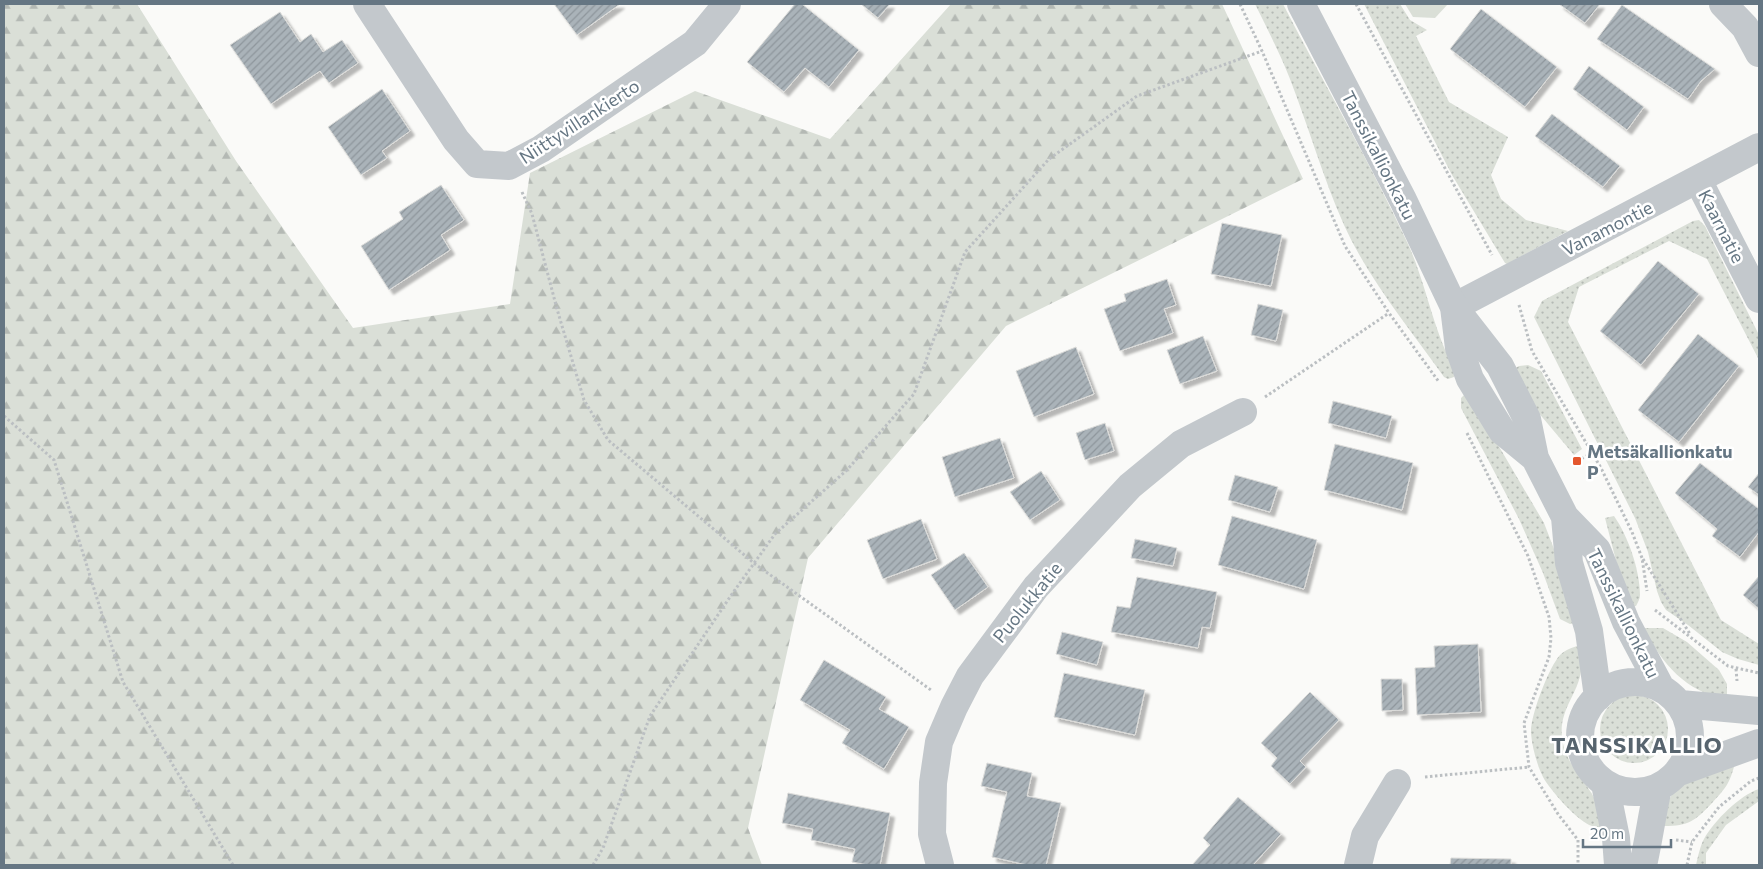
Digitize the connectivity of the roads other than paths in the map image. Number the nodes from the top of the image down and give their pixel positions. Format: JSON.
{"nodes":[{"id":1,"x":367,"y":4,"type":"edge"},
{"id":2,"x":727,"y":4,"type":"edge"},
{"id":3,"x":1301,"y":4,"type":"edge"},
{"id":4,"x":1723,"y":4,"type":"edge"},
{"id":5,"x":1759,"y":53,"type":"edge"},
{"id":6,"x":1759,"y":147,"type":"edge"},
{"id":7,"x":1698,"y":180,"type":"junction"},
{"id":8,"x":1759,"y":299,"type":"edge"},
{"id":9,"x":1454,"y":307,"type":"junction"},
{"id":10,"x":1243,"y":412,"type":"road end"},
{"id":11,"x":1565,"y":517,"type":"junction"},
{"id":12,"x":1598,"y":696,"type":"junction"},
{"id":13,"x":1670,"y":696,"type":"junction"},
{"id":14,"x":1759,"y":711,"type":"edge"},
{"id":15,"x":1759,"y":743,"type":"edge"},
{"id":16,"x":1668,"y":780,"type":"junction"},
{"id":17,"x":1397,"y":783,"type":"road end"},
{"id":18,"x":1605,"y":784,"type":"junction"},
{"id":19,"x":940,"y":865,"type":"edge"},
{"id":20,"x":1358,"y":865,"type":"edge"},
{"id":21,"x":1618,"y":865,"type":"edge"},
{"id":22,"x":1644,"y":865,"type":"edge"}],
"edges":[{"from":1,"to":2,"type":"street","name":"Niittyvillankierto"},
{"from":3,"to":9,"type":"street","name":"Tanssikallionkatu"},
{"from":4,"to":5,"type":"street"},
{"from":6,"to":7,"type":"street","name":"Vanamontie"},
{"from":7,"to":8,"type":"street","name":"Kaarnatie"},
{"from":7,"to":9,"type":"street","name":"Vanamontie"},
{"from":9,"to":11,"type":"street","name":"Tanssikallionkatu"},
{"from":10,"to":19,"type":"street","name":"Puolukkatie"},
{"from":11,"to":12,"type":"street","name":"Tanssikallionkatu"},
{"from":11,"to":13,"type":"street","name":"Tanssikallionkatu"},
{"from":12,"to":13,"type":"street"},
{"from":12,"to":18,"type":"street"},
{"from":13,"to":14,"type":"street"},
{"from":13,"to":16,"type":"street"},
{"from":15,"to":16,"type":"street"},
{"from":16,"to":18,"type":"street"},
{"from":16,"to":22,"type":"street"},
{"from":17,"to":20,"type":"street"},
{"from":18,"to":21,"type":"street"}]}
